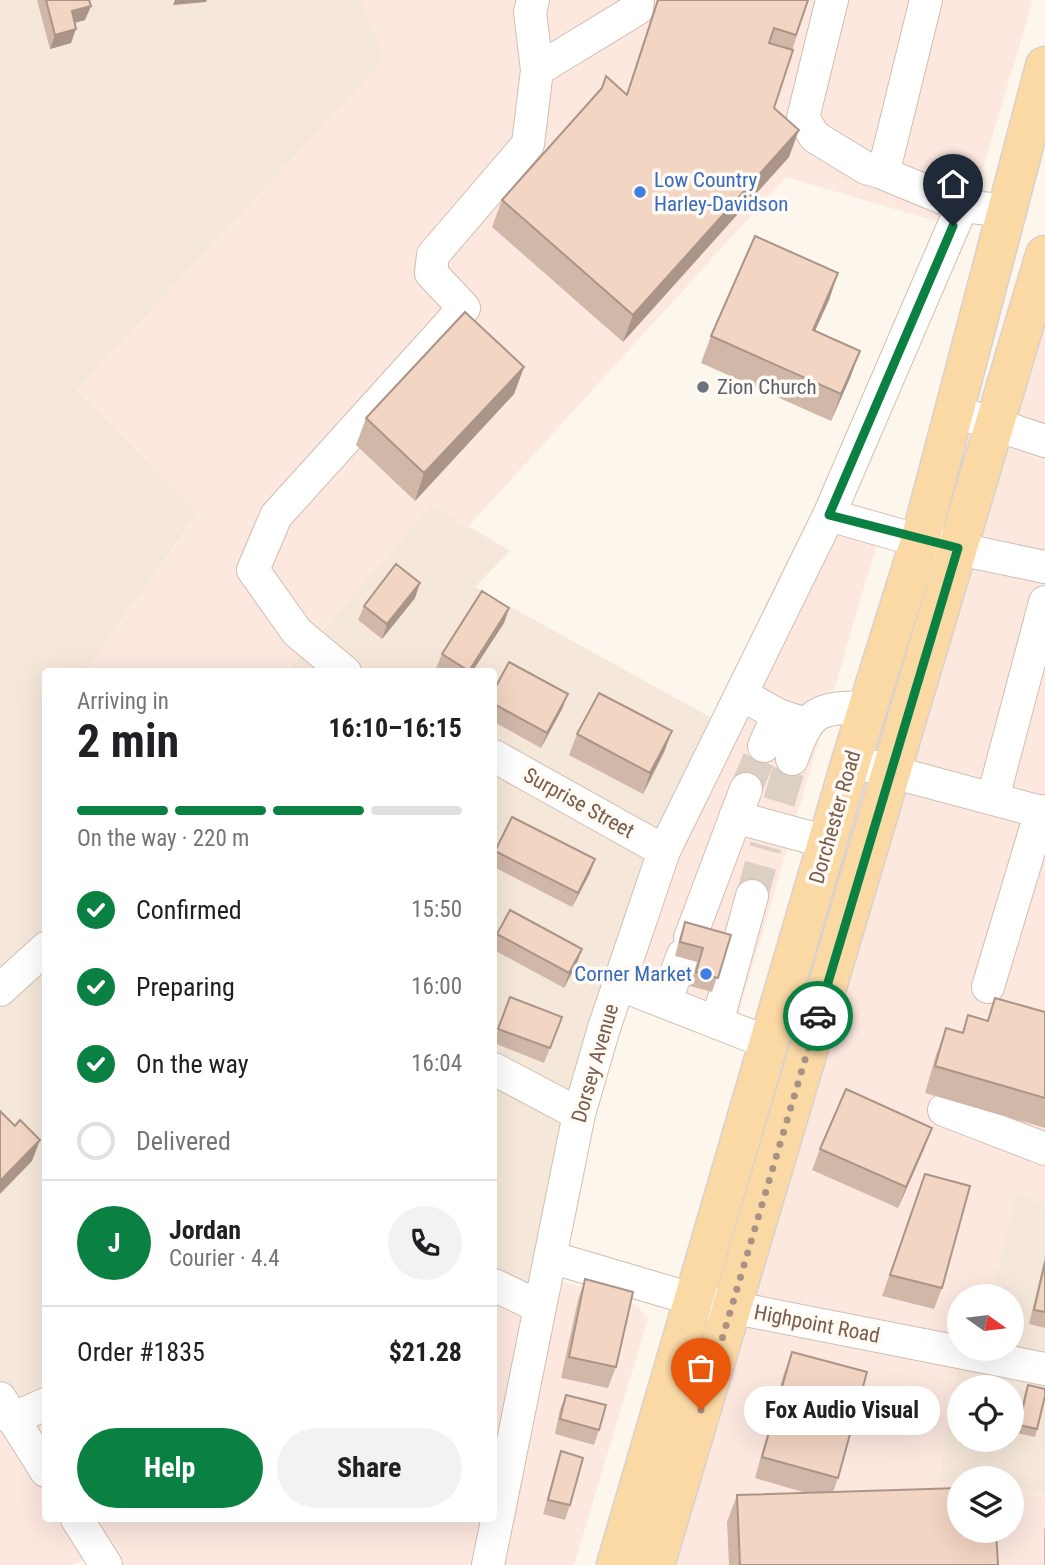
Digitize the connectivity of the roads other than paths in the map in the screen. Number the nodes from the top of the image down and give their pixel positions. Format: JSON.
{"nodes":[{"id":1,"x":533,"y":0,"type":"edge"},
{"id":2,"x":639,"y":0,"type":"edge"},
{"id":3,"x":832,"y":0,"type":"edge"},
{"id":4,"x":926,"y":0,"type":"edge"},
{"id":5,"x":1045,"y":66,"type":"edge"},
{"id":6,"x":537,"y":69,"type":"junction"},
{"id":7,"x":880,"y":172,"type":"junction"},
{"id":8,"x":961,"y":206,"type":"junction"},
{"id":9,"x":1009,"y":211,"type":"junction"},
{"id":10,"x":1045,"y":255,"type":"edge"},
{"id":11,"x":954,"y":411,"type":"junction"},
{"id":12,"x":995,"y":423,"type":"junction"},
{"id":13,"x":1045,"y":441,"type":"edge"},
{"id":14,"x":829,"y":515,"type":"junction"},
{"id":15,"x":920,"y":541,"type":"junction"},
{"id":16,"x":958,"y":548,"type":"junction"},
{"id":17,"x":1045,"y":567,"type":"edge"},
{"id":18,"x":1045,"y":602,"type":"edge"},
{"id":19,"x":340,"y":668,"type":"edge"},
{"id":20,"x":741,"y":694,"type":"junction"},
{"id":21,"x":868,"y":706,"type":"junction"},
{"id":22,"x":791,"y":719,"type":"junction"},
{"id":23,"x":778,"y":752,"type":"tunnel mouth"},
{"id":24,"x":497,"y":758,"type":"edge"},
{"id":25,"x":851,"y":761,"type":"junction"},
{"id":26,"x":892,"y":771,"type":"junction"},
{"id":27,"x":993,"y":798,"type":"junction"},
{"id":28,"x":1043,"y":812,"type":"edge"},
{"id":29,"x":827,"y":842,"type":"junction"},
{"id":30,"x":664,"y":851,"type":"junction"},
{"id":31,"x":752,"y":897,"type":"tunnel mouth"},
{"id":32,"x":744,"y":927,"type":"junction"},
{"id":33,"x":690,"y":936,"type":"junction"},
{"id":34,"x":42,"y":952,"type":"edge"},
{"id":35,"x":618,"y":984,"type":"junction"},
{"id":36,"x":988,"y":987,"type":"dead end"},
{"id":37,"x":0,"y":990,"type":"edge"},
{"id":38,"x":665,"y":1002,"type":"junction"},
{"id":39,"x":717,"y":1023,"type":"junction"},
{"id":40,"x":769,"y":1043,"type":"junction"},
{"id":41,"x":497,"y":1071,"type":"edge"},
{"id":42,"x":944,"y":1110,"type":"dead end"},
{"id":43,"x":579,"y":1114,"type":"junction"},
{"id":44,"x":1045,"y":1149,"type":"edge"},
{"id":45,"x":550,"y":1257,"type":"junction"},
{"id":46,"x":497,"y":1286,"type":"edge"},
{"id":47,"x":713,"y":1304,"type":"junction"},
{"id":48,"x":540,"y":1307,"type":"junction"},
{"id":49,"x":1045,"y":1369,"type":"edge"},
{"id":50,"x":42,"y":1405,"type":"edge"},
{"id":51,"x":5,"y":1410,"type":"edge"},
{"id":52,"x":42,"y":1465,"type":"edge"},
{"id":53,"x":497,"y":1520,"type":"edge"},
{"id":54,"x":79,"y":1522,"type":"edge"},
{"id":55,"x":497,"y":1522,"type":"edge"},
{"id":56,"x":106,"y":1565,"type":"edge"},
{"id":57,"x":488,"y":1565,"type":"edge"},
{"id":58,"x":616,"y":1565,"type":"edge"},
{"id":59,"x":655,"y":1565,"type":"edge"}],
"edges":[{"from":1,"to":6,"type":"street"},
{"from":2,"to":6,"type":"street"},
{"from":3,"to":7,"type":"street"},
{"from":4,"to":7,"type":"street"},
{"from":5,"to":9,"type":"main road","name":"Dorchester Road"},
{"from":6,"to":19,"type":"street"},
{"from":7,"to":8,"type":"street"},
{"from":8,"to":9,"type":"street"},
{"from":8,"to":14,"type":"street","name":"Dorsey Avenue"},
{"from":9,"to":11,"type":"main road","name":"Dorchester Road"},
{"from":10,"to":12,"type":"main road","name":"Dorchester Road"},
{"from":11,"to":12,"type":"street"},
{"from":11,"to":15,"type":"main road","name":"Dorchester Road"},
{"from":12,"to":13,"type":"street"},
{"from":12,"to":16,"type":"main road","name":"Dorchester Road"},
{"from":14,"to":15,"type":"street"},
{"from":14,"to":20,"type":"street","name":"Dorsey Avenue"},
{"from":15,"to":16,"type":"street"},
{"from":15,"to":21,"type":"main road","name":"Dorchester Road"},
{"from":16,"to":17,"type":"street"},
{"from":16,"to":26,"type":"main road","name":"Dorchester Road"},
{"from":18,"to":27,"type":"street"},
{"from":20,"to":22,"type":"street"},
{"from":20,"to":30,"type":"street","name":"Dorsey Avenue"},
{"from":21,"to":22,"type":"street"},
{"from":21,"to":25,"type":"main road","name":"Dorchester Road"},
{"from":22,"to":23,"type":"street"},
{"from":24,"to":30,"type":"street","name":"Surprise Street"},
{"from":25,"to":26,"type":"street"},
{"from":25,"to":29,"type":"main road","name":"Dorchester Road"},
{"from":26,"to":27,"type":"street"},
{"from":26,"to":47,"type":"main road","name":"Dorchester Road"},
{"from":27,"to":28,"type":"street"},
{"from":28,"to":36,"type":"street"},
{"from":29,"to":33,"type":"street"},
{"from":29,"to":40,"type":"main road","name":"Dorchester Road"},
{"from":30,"to":35,"type":"street","name":"Dorsey Avenue"},
{"from":31,"to":32,"type":"street"},
{"from":32,"to":33,"type":"street"},
{"from":32,"to":39,"type":"street"},
{"from":33,"to":38,"type":"street"},
{"from":34,"to":37,"type":"street"},
{"from":35,"to":38,"type":"street"},
{"from":35,"to":43,"type":"street","name":"Dorsey Avenue"},
{"from":38,"to":39,"type":"street"},
{"from":39,"to":40,"type":"street"},
{"from":40,"to":47,"type":"main road","name":"Dorchester Road"},
{"from":41,"to":43,"type":"street"},
{"from":42,"to":44,"type":"street"},
{"from":43,"to":45,"type":"street","name":"Dorsey Avenue"},
{"from":45,"to":47,"type":"street","name":"Highpoint Road"},
{"from":45,"to":48,"type":"street","name":"Dorsey Avenue"},
{"from":46,"to":48,"type":"street"},
{"from":47,"to":49,"type":"street","name":"Highpoint Road"},
{"from":47,"to":58,"type":"main road","name":"Dorchester Road"},
{"from":47,"to":59,"type":"main road","name":"Dorchester Road"},
{"from":48,"to":53,"type":"street","name":"Dorsey Avenue"},
{"from":50,"to":51,"type":"street"},
{"from":51,"to":52,"type":"street"},
{"from":54,"to":56,"type":"street"},
{"from":55,"to":57,"type":"street","name":"Dorsey Avenue"}]}
